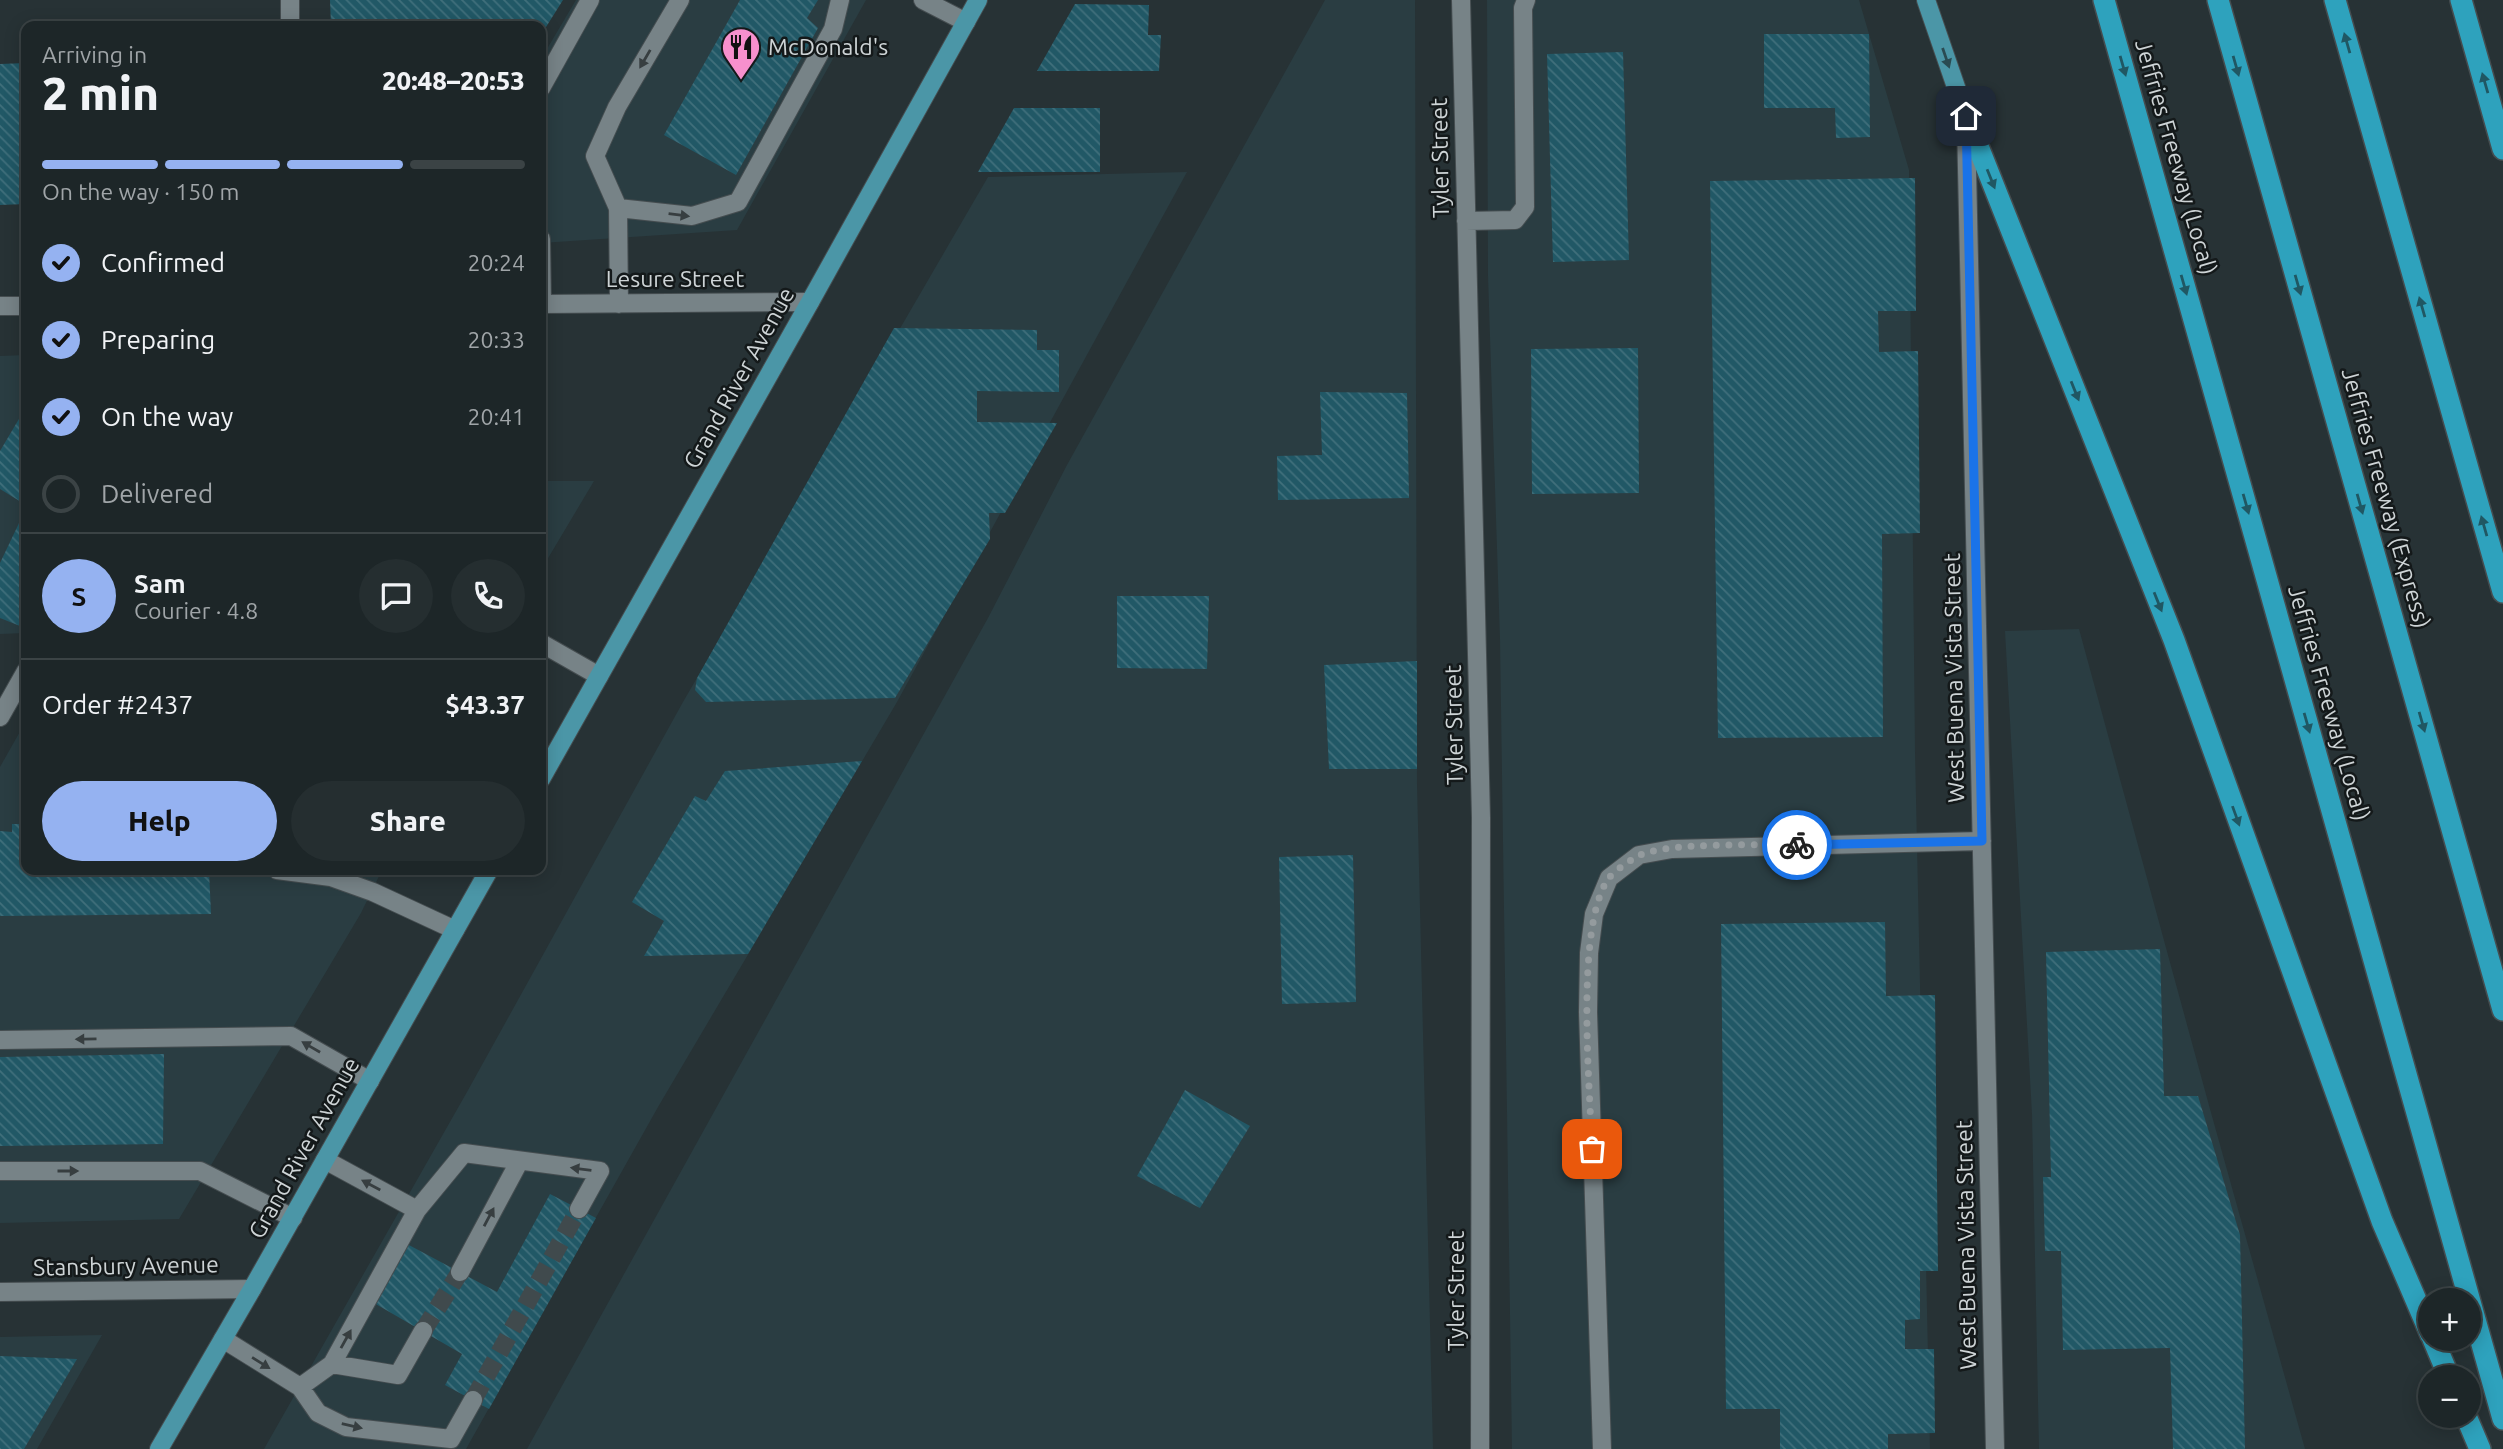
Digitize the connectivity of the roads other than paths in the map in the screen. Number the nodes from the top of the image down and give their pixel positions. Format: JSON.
{"nodes":[{"id":1,"x":290,"y":0,"type":"edge"},
{"id":2,"x":590,"y":0,"type":"edge"},
{"id":3,"x":680,"y":0,"type":"edge"},
{"id":4,"x":840,"y":0,"type":"edge"},
{"id":5,"x":923,"y":0,"type":"edge"},
{"id":6,"x":978,"y":0,"type":"edge"},
{"id":7,"x":1461,"y":0,"type":"edge"},
{"id":8,"x":1526,"y":0,"type":"edge"},
{"id":9,"x":1926,"y":0,"type":"edge"},
{"id":10,"x":2104,"y":0,"type":"edge"},
{"id":11,"x":2218,"y":0,"type":"edge"},
{"id":12,"x":2335,"y":0,"type":"edge"},
{"id":13,"x":2461,"y":0,"type":"edge"},
{"id":14,"x":290,"y":21,"type":"edge"},
{"id":15,"x":966,"y":22,"type":"junction"},
{"id":16,"x":546,"y":79,"type":"edge"},
{"id":17,"x":1966,"y":116,"type":"junction"},
{"id":18,"x":2503,"y":149,"type":"edge"},
{"id":19,"x":618,"y":208,"type":"junction"},
{"id":20,"x":1466,"y":221,"type":"junction"},
{"id":21,"x":810,"y":302,"type":"junction"},
{"id":22,"x":546,"y":304,"type":"edge"},
{"id":23,"x":619,"y":304,"type":"junction"},
{"id":24,"x":0,"y":306,"type":"edge"},
{"id":25,"x":21,"y":306,"type":"edge"},
{"id":26,"x":2503,"y":592,"type":"edge"},
{"id":27,"x":546,"y":646,"type":"edge"},
{"id":28,"x":599,"y":676,"type":"junction"},
{"id":29,"x":21,"y":679,"type":"edge"},
{"id":30,"x":2,"y":708,"type":"edge"},
{"id":31,"x":546,"y":770,"type":"edge"},
{"id":32,"x":1982,"y":841,"type":"junction"},
{"id":33,"x":316,"y":875,"type":"edge"},
{"id":34,"x":486,"y":875,"type":"edge"},
{"id":35,"x":455,"y":930,"type":"junction"},
{"id":36,"x":2503,"y":1010,"type":"edge"},
{"id":37,"x":0,"y":1040,"type":"edge"},
{"id":38,"x":370,"y":1081,"type":"junction"},
{"id":39,"x":325,"y":1160,"type":"junction"},
{"id":40,"x":519,"y":1162,"type":"junction"},
{"id":41,"x":0,"y":1171,"type":"edge"},
{"id":42,"x":579,"y":1209,"type":"tunnel mouth"},
{"id":43,"x":418,"y":1210,"type":"junction"},
{"id":44,"x":293,"y":1218,"type":"junction"},
{"id":45,"x":460,"y":1272,"type":"tunnel mouth"},
{"id":46,"x":252,"y":1289,"type":"junction"},
{"id":47,"x":0,"y":1292,"type":"edge"},
{"id":48,"x":2418,"y":1305,"type":"edge"},
{"id":49,"x":423,"y":1331,"type":"tunnel mouth"},
{"id":50,"x":223,"y":1339,"type":"junction"},
{"id":51,"x":332,"y":1364,"type":"junction"},
{"id":52,"x":300,"y":1387,"type":"junction"},
{"id":53,"x":473,"y":1400,"type":"tunnel mouth"},
{"id":54,"x":2503,"y":1419,"type":"edge"},
{"id":55,"x":2471,"y":1428,"type":"edge"},
{"id":56,"x":159,"y":1449,"type":"edge"},
{"id":57,"x":1480,"y":1449,"type":"edge"},
{"id":58,"x":1602,"y":1449,"type":"edge"},
{"id":59,"x":1995,"y":1449,"type":"edge"},
{"id":60,"x":2480,"y":1449,"type":"edge"}],
"edges":[{"from":1,"to":14,"type":"street"},
{"from":2,"to":16,"type":"street"},
{"from":3,"to":19,"type":"street","one_way":true},
{"from":19,"to":4,"type":"street","one_way":true},
{"from":5,"to":15,"type":"street"},
{"from":6,"to":15,"type":"main road","name":"Grand River Avenue"},
{"from":7,"to":20,"type":"street","name":"Tyler Street"},
{"from":8,"to":20,"type":"street"},
{"from":9,"to":17,"type":"main road","one_way":true},
{"from":10,"to":54,"type":"highway","name":"Jeffries Freeway (Local)","one_way":true},
{"from":11,"to":36,"type":"highway","name":"Jeffries Freeway (Express)","one_way":true},
{"from":26,"to":12,"type":"highway","one_way":true},
{"from":18,"to":13,"type":"highway","one_way":true},
{"from":15,"to":21,"type":"main road","name":"Grand River Avenue"},
{"from":17,"to":32,"type":"street","name":"West Buena Vista Street"},
{"from":17,"to":48,"type":"highway","one_way":true},
{"from":19,"to":23,"type":"street"},
{"from":20,"to":57,"type":"street","name":"Tyler Street"},
{"from":21,"to":23,"type":"street","name":"Lesure Street"},
{"from":21,"to":28,"type":"main road","name":"Grand River Avenue"},
{"from":22,"to":23,"type":"street","name":"Lesure Street"},
{"from":24,"to":25,"type":"street"},
{"from":27,"to":28,"type":"street"},
{"from":28,"to":31,"type":"main road","name":"Grand River Avenue"},
{"from":29,"to":30,"type":"street"},
{"from":32,"to":58,"type":"street"},
{"from":32,"to":59,"type":"street","name":"West Buena Vista Street"},
{"from":33,"to":35,"type":"street"},
{"from":34,"to":35,"type":"main road","name":"Grand River Avenue"},
{"from":35,"to":38,"type":"main road","name":"Grand River Avenue"},
{"from":38,"to":37,"type":"street","one_way":true},
{"from":38,"to":39,"type":"main road","name":"Grand River Avenue"},
{"from":43,"to":39,"type":"street","one_way":true},
{"from":39,"to":44,"type":"main road","name":"Grand River Avenue"},
{"from":42,"to":40,"type":"street","one_way":true},
{"from":40,"to":43,"type":"street"},
{"from":45,"to":40,"type":"street","one_way":true},
{"from":41,"to":44,"type":"street","one_way":true},
{"from":51,"to":43,"type":"street","one_way":true},
{"from":44,"to":46,"type":"main road","name":"Grand River Avenue"},
{"from":46,"to":47,"type":"street","name":"Stansbury Avenue"},
{"from":46,"to":50,"type":"main road","name":"Grand River Avenue"},
{"from":49,"to":51,"type":"street"},
{"from":50,"to":52,"type":"street","one_way":true},
{"from":50,"to":56,"type":"main road","name":"Grand River Avenue"},
{"from":51,"to":52,"type":"street"},
{"from":52,"to":53,"type":"street","one_way":true},
{"from":55,"to":60,"type":"highway"}]}
